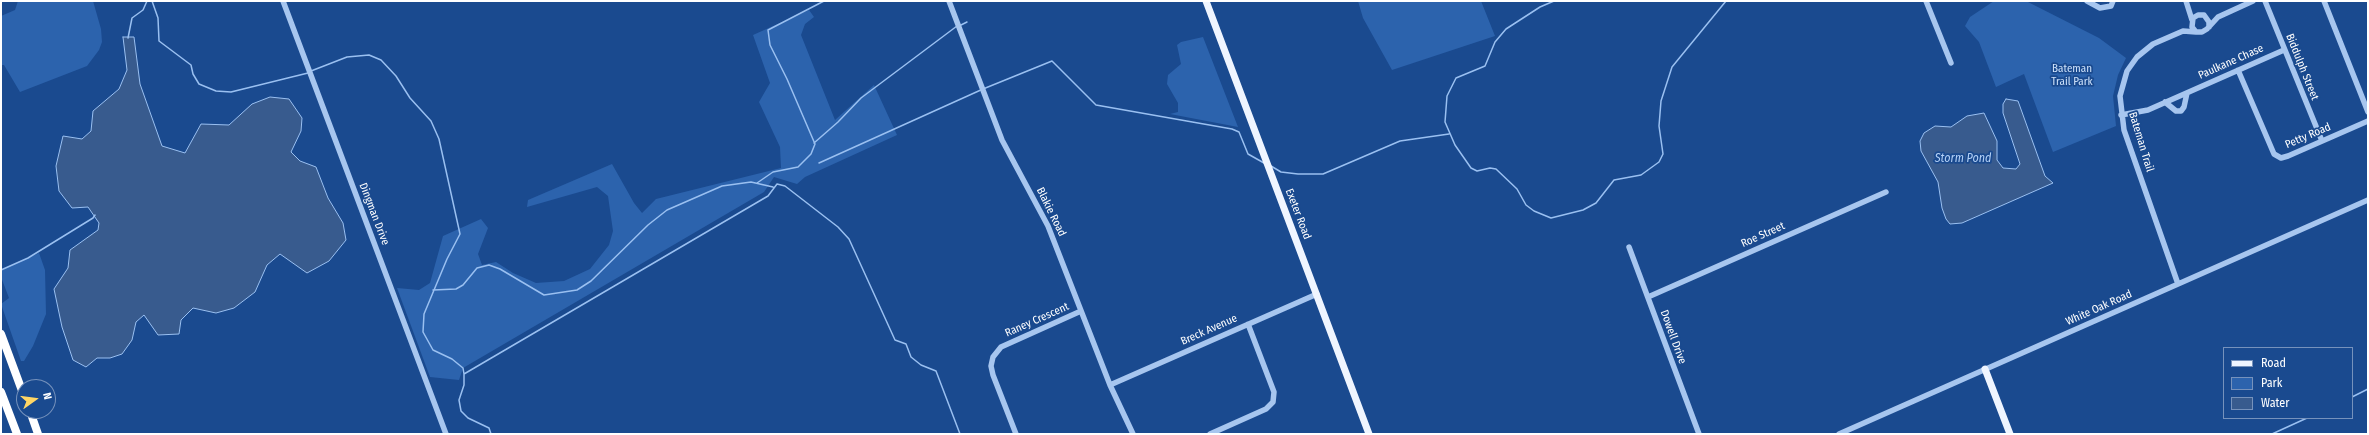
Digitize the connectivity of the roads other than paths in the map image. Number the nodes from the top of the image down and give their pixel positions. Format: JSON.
{"nodes":[{"id":1,"x":283,"y":1,"type":"edge"},
{"id":2,"x":949,"y":1,"type":"edge"},
{"id":3,"x":1206,"y":1,"type":"edge"},
{"id":4,"x":2087,"y":1,"type":"edge"},
{"id":5,"x":2113,"y":1,"type":"edge"},
{"id":6,"x":2254,"y":1,"type":"edge"},
{"id":7,"x":2265,"y":1,"type":"edge"},
{"id":8,"x":2324,"y":1,"type":"edge"},
{"id":9,"x":1928,"y":2,"type":"edge"},
{"id":10,"x":2187,"y":2,"type":"edge"},
{"id":11,"x":2202,"y":15,"type":"junction"},
{"id":12,"x":2218,"y":17,"type":"junction"},
{"id":13,"x":2192,"y":20,"type":"junction"},
{"id":14,"x":2208,"y":27,"type":"junction"},
{"id":15,"x":2183,"y":31,"type":"junction"},
{"id":16,"x":2196,"y":32,"type":"junction"},
{"id":17,"x":2284,"y":50,"type":"junction"},
{"id":18,"x":1951,"y":63,"type":"dead end"},
{"id":19,"x":2238,"y":70,"type":"junction"},
{"id":20,"x":2187,"y":93,"type":"junction"},
{"id":21,"x":2165,"y":102,"type":"junction"},
{"id":22,"x":2368,"y":112,"type":"edge"},
{"id":23,"x":2121,"y":115,"type":"junction"},
{"id":24,"x":2368,"y":121,"type":"edge"},
{"id":25,"x":2322,"y":141,"type":"junction"},
{"id":26,"x":1886,"y":192,"type":"dead end"},
{"id":27,"x":2368,"y":200,"type":"edge"},
{"id":28,"x":1629,"y":247,"type":"dead end"},
{"id":29,"x":2178,"y":284,"type":"junction"},
{"id":30,"x":1316,"y":294,"type":"junction"},
{"id":31,"x":1648,"y":297,"type":"junction"},
{"id":32,"x":1081,"y":311,"type":"junction"},
{"id":33,"x":1248,"y":324,"type":"junction"},
{"id":34,"x":1,"y":334,"type":"edge"},
{"id":35,"x":1985,"y":369,"type":"junction"},
{"id":36,"x":18,"y":379,"type":"edge"},
{"id":37,"x":1110,"y":385,"type":"junction"},
{"id":38,"x":1,"y":392,"type":"edge"},
{"id":39,"x":33,"y":419,"type":"edge"},
{"id":40,"x":17,"y":434,"type":"edge"},
{"id":41,"x":38,"y":434,"type":"edge"},
{"id":42,"x":446,"y":434,"type":"edge"},
{"id":43,"x":1016,"y":434,"type":"edge"},
{"id":44,"x":1133,"y":434,"type":"edge"},
{"id":45,"x":1210,"y":434,"type":"edge"},
{"id":46,"x":1369,"y":434,"type":"edge"},
{"id":47,"x":1699,"y":434,"type":"edge"},
{"id":48,"x":1839,"y":434,"type":"edge"},
{"id":49,"x":2010,"y":434,"type":"edge"}],
"edges":[{"from":1,"to":42,"type":"street","name":"Dingman Drive"},
{"from":2,"to":32,"type":"street","name":"Blakie Road"},
{"from":3,"to":30,"type":"main road","name":"Exeter Road"},
{"from":4,"to":5,"type":"street"},
{"from":6,"to":12,"type":"street"},
{"from":7,"to":17,"type":"street","name":"Biddulph Street"},
{"from":8,"to":22,"type":"street"},
{"from":9,"to":18,"type":"street"},
{"from":10,"to":11,"type":"street"},
{"from":10,"to":13,"type":"street"},
{"from":11,"to":12,"type":"street"},
{"from":11,"to":13,"type":"street"},
{"from":11,"to":14,"type":"street"},
{"from":12,"to":14,"type":"street"},
{"from":13,"to":15,"type":"street","name":"Bateman Trail"},
{"from":13,"to":16,"type":"street"},
{"from":14,"to":16,"type":"street"},
{"from":15,"to":16,"type":"street","name":"Bateman Trail"},
{"from":15,"to":23,"type":"street","name":"Bateman Trail"},
{"from":17,"to":19,"type":"street","name":"Paulkane Chase"},
{"from":17,"to":25,"type":"street","name":"Biddulph Street"},
{"from":19,"to":20,"type":"street","name":"Paulkane Chase"},
{"from":19,"to":25,"type":"street","name":"Petty Road"},
{"from":20,"to":21,"type":"street","name":"Paulkane Chase"},
{"from":20,"to":21,"type":"street"},
{"from":21,"to":23,"type":"street","name":"Paulkane Chase"},
{"from":23,"to":29,"type":"street","name":"Bateman Trail"},
{"from":24,"to":25,"type":"street","name":"Petty Road"},
{"from":26,"to":31,"type":"street","name":"Roe Street"},
{"from":27,"to":29,"type":"street","name":"White Oak Road"},
{"from":28,"to":31,"type":"street","name":"Dowell Drive"},
{"from":29,"to":35,"type":"street","name":"White Oak Road"},
{"from":30,"to":33,"type":"street","name":"Breck Avenue"},
{"from":30,"to":46,"type":"main road","name":"Exeter Road"},
{"from":31,"to":47,"type":"street","name":"Dowell Drive"},
{"from":32,"to":37,"type":"street","name":"Blakie Road"},
{"from":32,"to":43,"type":"street","name":"Raney Crescent"},
{"from":33,"to":37,"type":"street","name":"Breck Avenue"},
{"from":33,"to":45,"type":"street"},
{"from":34,"to":36,"type":"highway"},
{"from":35,"to":48,"type":"street","name":"White Oak Road"},
{"from":35,"to":49,"type":"main road"},
{"from":37,"to":44,"type":"street","name":"Blakie Road"},
{"from":38,"to":40,"type":"highway"},
{"from":39,"to":41,"type":"highway"}]}
